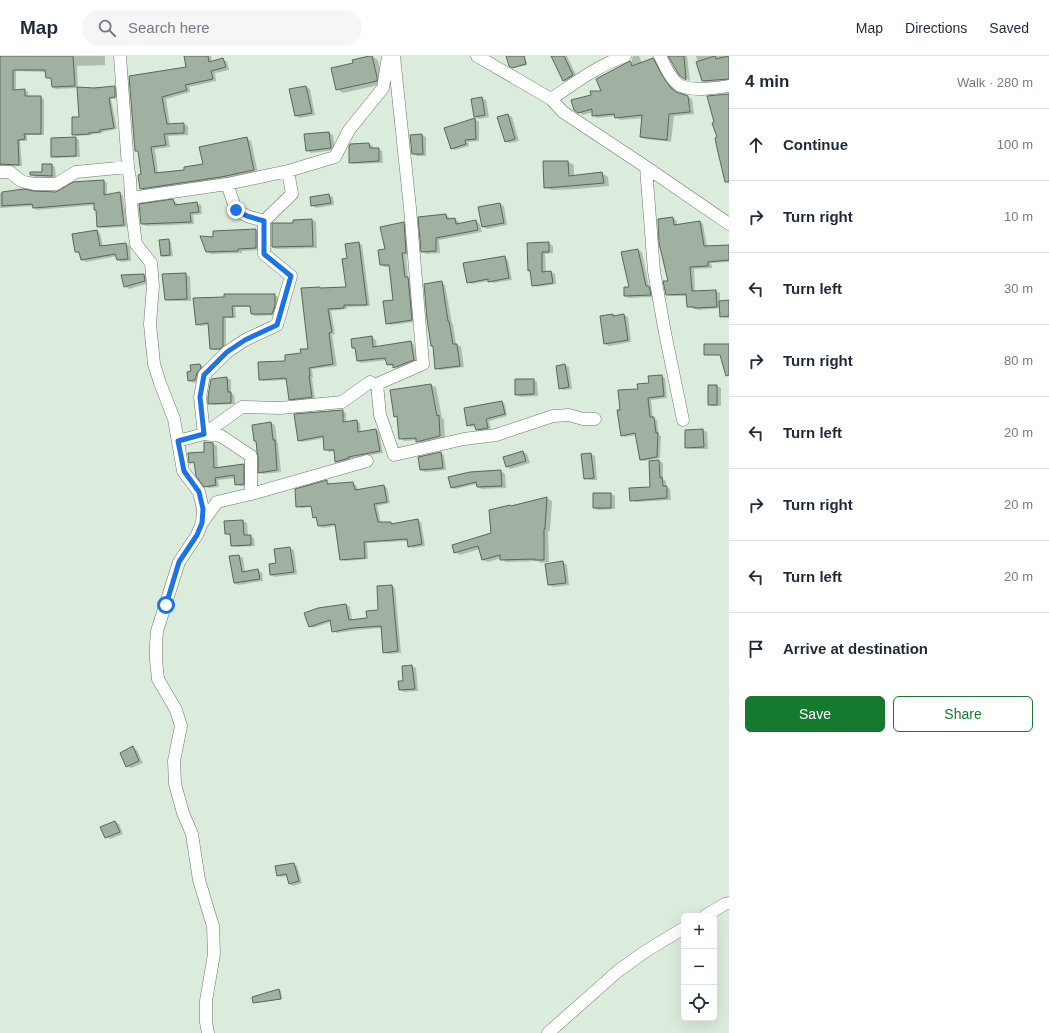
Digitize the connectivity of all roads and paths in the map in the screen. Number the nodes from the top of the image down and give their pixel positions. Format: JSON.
{"nodes":[{"id":1,"x":120,"y":56,"type":"edge"},
{"id":2,"x":388,"y":56,"type":"edge"},
{"id":3,"x":394,"y":56,"type":"edge"},
{"id":4,"x":477,"y":56,"type":"edge"},
{"id":5,"x":660,"y":56,"type":"edge"},
{"id":6,"x":616,"y":57,"type":"edge"},
{"id":7,"x":729,"y":86,"type":"edge"},
{"id":8,"x":551,"y":99,"type":"junction"},
{"id":9,"x":128,"y":167,"type":"junction"},
{"id":10,"x":646,"y":167,"type":"junction"},
{"id":11,"x":288,"y":170,"type":"junction"},
{"id":12,"x":0,"y":172,"type":"edge"},
{"id":13,"x":227,"y":184,"type":"junction"},
{"id":14,"x":132,"y":198,"type":"junction"},
{"id":15,"x":264,"y":221,"type":"junction"},
{"id":16,"x":729,"y":224,"type":"edge"},
{"id":17,"x":370,"y":382,"type":"dead end"},
{"id":18,"x":595,"y":419,"type":"dead end"},
{"id":19,"x":683,"y":420,"type":"dead end"},
{"id":20,"x":204,"y":434,"type":"junction"},
{"id":21,"x":178,"y":441,"type":"junction"},
{"id":22,"x":367,"y":461,"type":"dead end"},
{"id":23,"x":251,"y":494,"type":"junction"},
{"id":24,"x":202,"y":523,"type":"junction"},
{"id":25,"x":729,"y":903,"type":"edge"},
{"id":26,"x":710,"y":913,"type":"edge"},
{"id":27,"x":681,"y":930,"type":"edge"},
{"id":28,"x":208,"y":1033,"type":"edge"},
{"id":29,"x":548,"y":1033,"type":"edge"}],
"edges":[{"from":1,"to":9,"type":"street"},
{"from":2,"to":11,"type":"street"},
{"from":3,"to":18,"type":"street"},
{"from":4,"to":8,"type":"street"},
{"from":5,"to":7,"type":"street"},
{"from":6,"to":8,"type":"street"},
{"from":8,"to":10,"type":"street"},
{"from":9,"to":12,"type":"street"},
{"from":9,"to":14,"type":"street"},
{"from":10,"to":16,"type":"street"},
{"from":10,"to":19,"type":"street"},
{"from":11,"to":13,"type":"street"},
{"from":11,"to":15,"type":"street"},
{"from":13,"to":14,"type":"street"},
{"from":13,"to":15,"type":"street"},
{"from":14,"to":21,"type":"street"},
{"from":15,"to":20,"type":"street"},
{"from":17,"to":20,"type":"street"},
{"from":20,"to":21,"type":"street"},
{"from":20,"to":23,"type":"street"},
{"from":21,"to":24,"type":"street"},
{"from":22,"to":23,"type":"street"},
{"from":23,"to":24,"type":"street"},
{"from":24,"to":28,"type":"street"},
{"from":25,"to":26,"type":"street"},
{"from":27,"to":29,"type":"street"}]}
